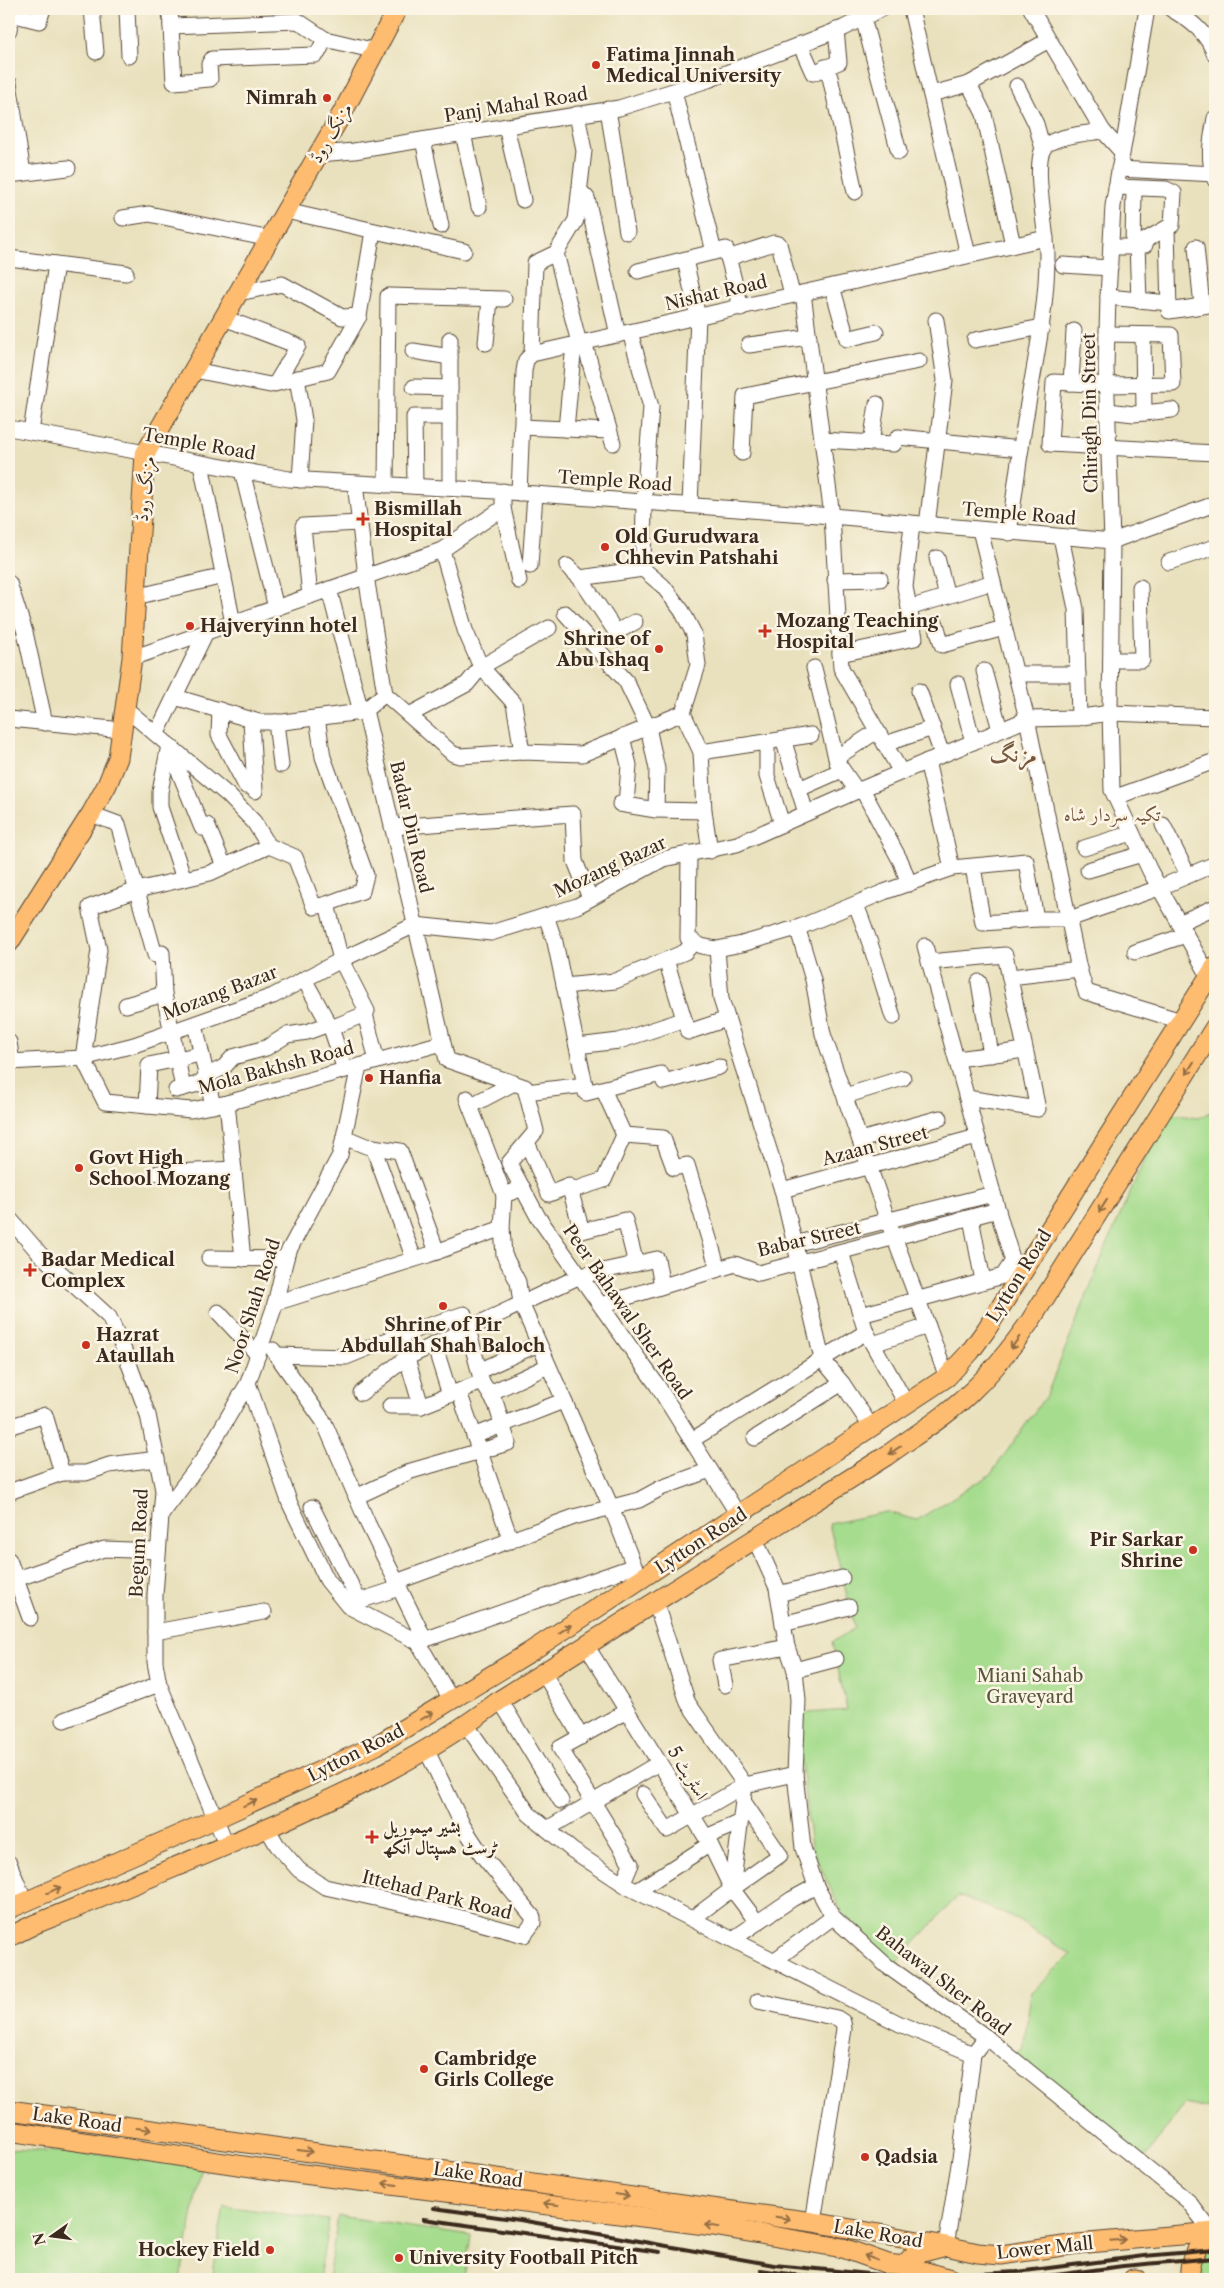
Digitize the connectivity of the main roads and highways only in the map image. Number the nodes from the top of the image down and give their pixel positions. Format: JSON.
{"nodes":[{"id":1,"x":397,"y":9,"type":"edge"},
{"id":2,"x":9,"y":942,"type":"edge"},
{"id":3,"x":1212,"y":972,"type":"edge"},
{"id":4,"x":1215,"y":1027,"type":"edge"},
{"id":5,"x":928,"y":1390,"type":"junction"},
{"id":6,"x":944,"y":1416,"type":"junction"},
{"id":7,"x":17,"y":1906,"type":"edge"},
{"id":8,"x":10,"y":1938,"type":"edge"},
{"id":9,"x":9,"y":2110,"type":"edge"},
{"id":10,"x":9,"y":2131,"type":"edge"},
{"id":11,"x":1214,"y":2232,"type":"edge"},
{"id":12,"x":946,"y":2246,"type":"junction"},
{"id":13,"x":897,"y":2272,"type":"edge"},
{"id":14,"x":952,"y":2279,"type":"edge"},
{"id":15,"x":1190,"y":2279,"type":"edge"}],
"edges":[{"from":1,"to":2,"type":"main road","name":"مزنگ روڈ"},
{"from":3,"to":5,"type":"main road","name":"Lytton Road"},
{"from":4,"to":6,"type":"main road","name":"Lytton Road","one_way":true},
{"from":5,"to":6,"type":"main road"},
{"from":7,"to":5,"type":"main road","name":"Lytton Road","one_way":true},
{"from":6,"to":8,"type":"main road","name":"Lytton Road","one_way":true},
{"from":9,"to":12,"type":"main road","name":"Lake Road","one_way":true},
{"from":13,"to":10,"type":"main road","one_way":true},
{"from":12,"to":11,"type":"main road","name":"Lower Mall","one_way":true},
{"from":11,"to":15,"type":"main road"},
{"from":12,"to":13,"type":"main road","name":"Lower Mall"},
{"from":13,"to":14,"type":"main road"}]}
